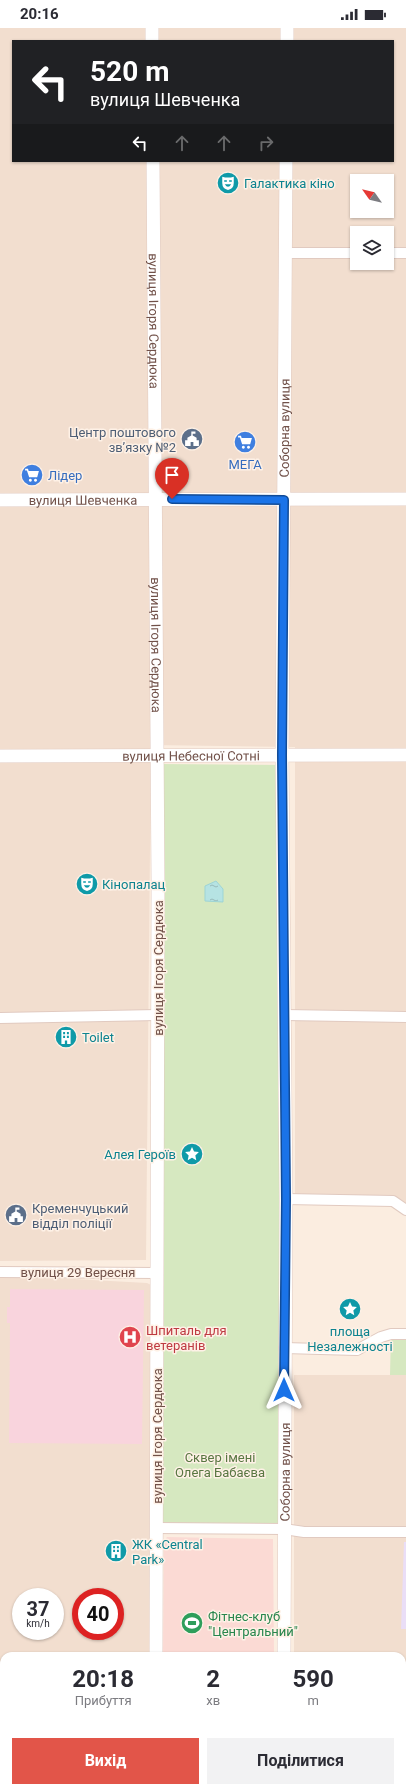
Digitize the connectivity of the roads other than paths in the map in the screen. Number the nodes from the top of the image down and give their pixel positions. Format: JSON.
{"nodes":[{"id":1,"x":152,"y":28,"type":"edge"},
{"id":2,"x":287,"y":28,"type":"edge"},
{"id":3,"x":152,"y":40,"type":"edge"},
{"id":4,"x":287,"y":40,"type":"edge"},
{"id":5,"x":153,"y":162,"type":"edge"},
{"id":6,"x":286,"y":162,"type":"edge"},
{"id":7,"x":286,"y":253,"type":"junction"},
{"id":8,"x":350,"y":253,"type":"edge"},
{"id":9,"x":394,"y":253,"type":"edge"},
{"id":10,"x":406,"y":253,"type":"edge"},
{"id":11,"x":156,"y":499,"type":"junction"},
{"id":12,"x":0,"y":500,"type":"edge"},
{"id":13,"x":284,"y":500,"type":"junction"},
{"id":14,"x":406,"y":500,"type":"edge"},
{"id":15,"x":282,"y":755,"type":"junction"},
{"id":16,"x":406,"y":755,"type":"edge"},
{"id":17,"x":0,"y":756,"type":"edge"},
{"id":18,"x":157,"y":756,"type":"junction"},
{"id":19,"x":285,"y":1014,"type":"junction"},
{"id":20,"x":158,"y":1015,"type":"junction"},
{"id":21,"x":406,"y":1017,"type":"edge"},
{"id":22,"x":0,"y":1018,"type":"edge"},
{"id":23,"x":286,"y":1199,"type":"junction"},
{"id":24,"x":406,"y":1210,"type":"edge"},
{"id":25,"x":0,"y":1272,"type":"edge"},
{"id":26,"x":157,"y":1272,"type":"junction"},
{"id":27,"x":406,"y":1334,"type":"edge"},
{"id":28,"x":284,"y":1348,"type":"junction"},
{"id":29,"x":156,"y":1528,"type":"junction"},
{"id":30,"x":284,"y":1529,"type":"junction"},
{"id":31,"x":406,"y":1532,"type":"edge"},
{"id":32,"x":156,"y":1652,"type":"edge"},
{"id":33,"x":284,"y":1652,"type":"edge"}],
"edges":[{"from":1,"to":3,"type":"street"},
{"from":2,"to":4,"type":"street"},
{"from":5,"to":11,"type":"street","name":"вулиця Ігоря Сердюка"},
{"from":6,"to":7,"type":"street","name":"Соборна вулиця"},
{"from":7,"to":8,"type":"street"},
{"from":7,"to":13,"type":"street","name":"Соборна вулиця"},
{"from":9,"to":10,"type":"street"},
{"from":11,"to":12,"type":"street","name":"вулиця Шевченка"},
{"from":11,"to":13,"type":"street","name":"вулиця Шевченка"},
{"from":11,"to":18,"type":"street","name":"вулиця Ігоря Сердюка"},
{"from":13,"to":14,"type":"street","name":"вулиця Шевченка"},
{"from":13,"to":15,"type":"street","name":"Соборна вулиця"},
{"from":15,"to":16,"type":"street","name":"вулиця Небесної Сотні"},
{"from":15,"to":18,"type":"street","name":"вулиця Небесної Сотні"},
{"from":15,"to":19,"type":"street","name":"Соборна вулиця"},
{"from":17,"to":18,"type":"street","name":"вулиця Небесної Сотні"},
{"from":18,"to":20,"type":"street","name":"вулиця Ігоря Сердюка"},
{"from":19,"to":21,"type":"street"},
{"from":19,"to":23,"type":"street","name":"Соборна вулиця"},
{"from":20,"to":22,"type":"street"},
{"from":20,"to":26,"type":"street","name":"вулиця Ігоря Сердюка"},
{"from":23,"to":24,"type":"street"},
{"from":23,"to":28,"type":"street","name":"Соборна вулиця"},
{"from":25,"to":26,"type":"street","name":"вулиця 29 Вересня"},
{"from":26,"to":29,"type":"street","name":"вулиця Ігоря Сердюка"},
{"from":27,"to":28,"type":"street"},
{"from":28,"to":30,"type":"street","name":"Соборна вулиця"},
{"from":29,"to":30,"type":"street"},
{"from":29,"to":32,"type":"street","name":"вулиця Ігоря Сердюка"},
{"from":30,"to":31,"type":"street"},
{"from":30,"to":33,"type":"street","name":"Соборна вулиця"}]}
